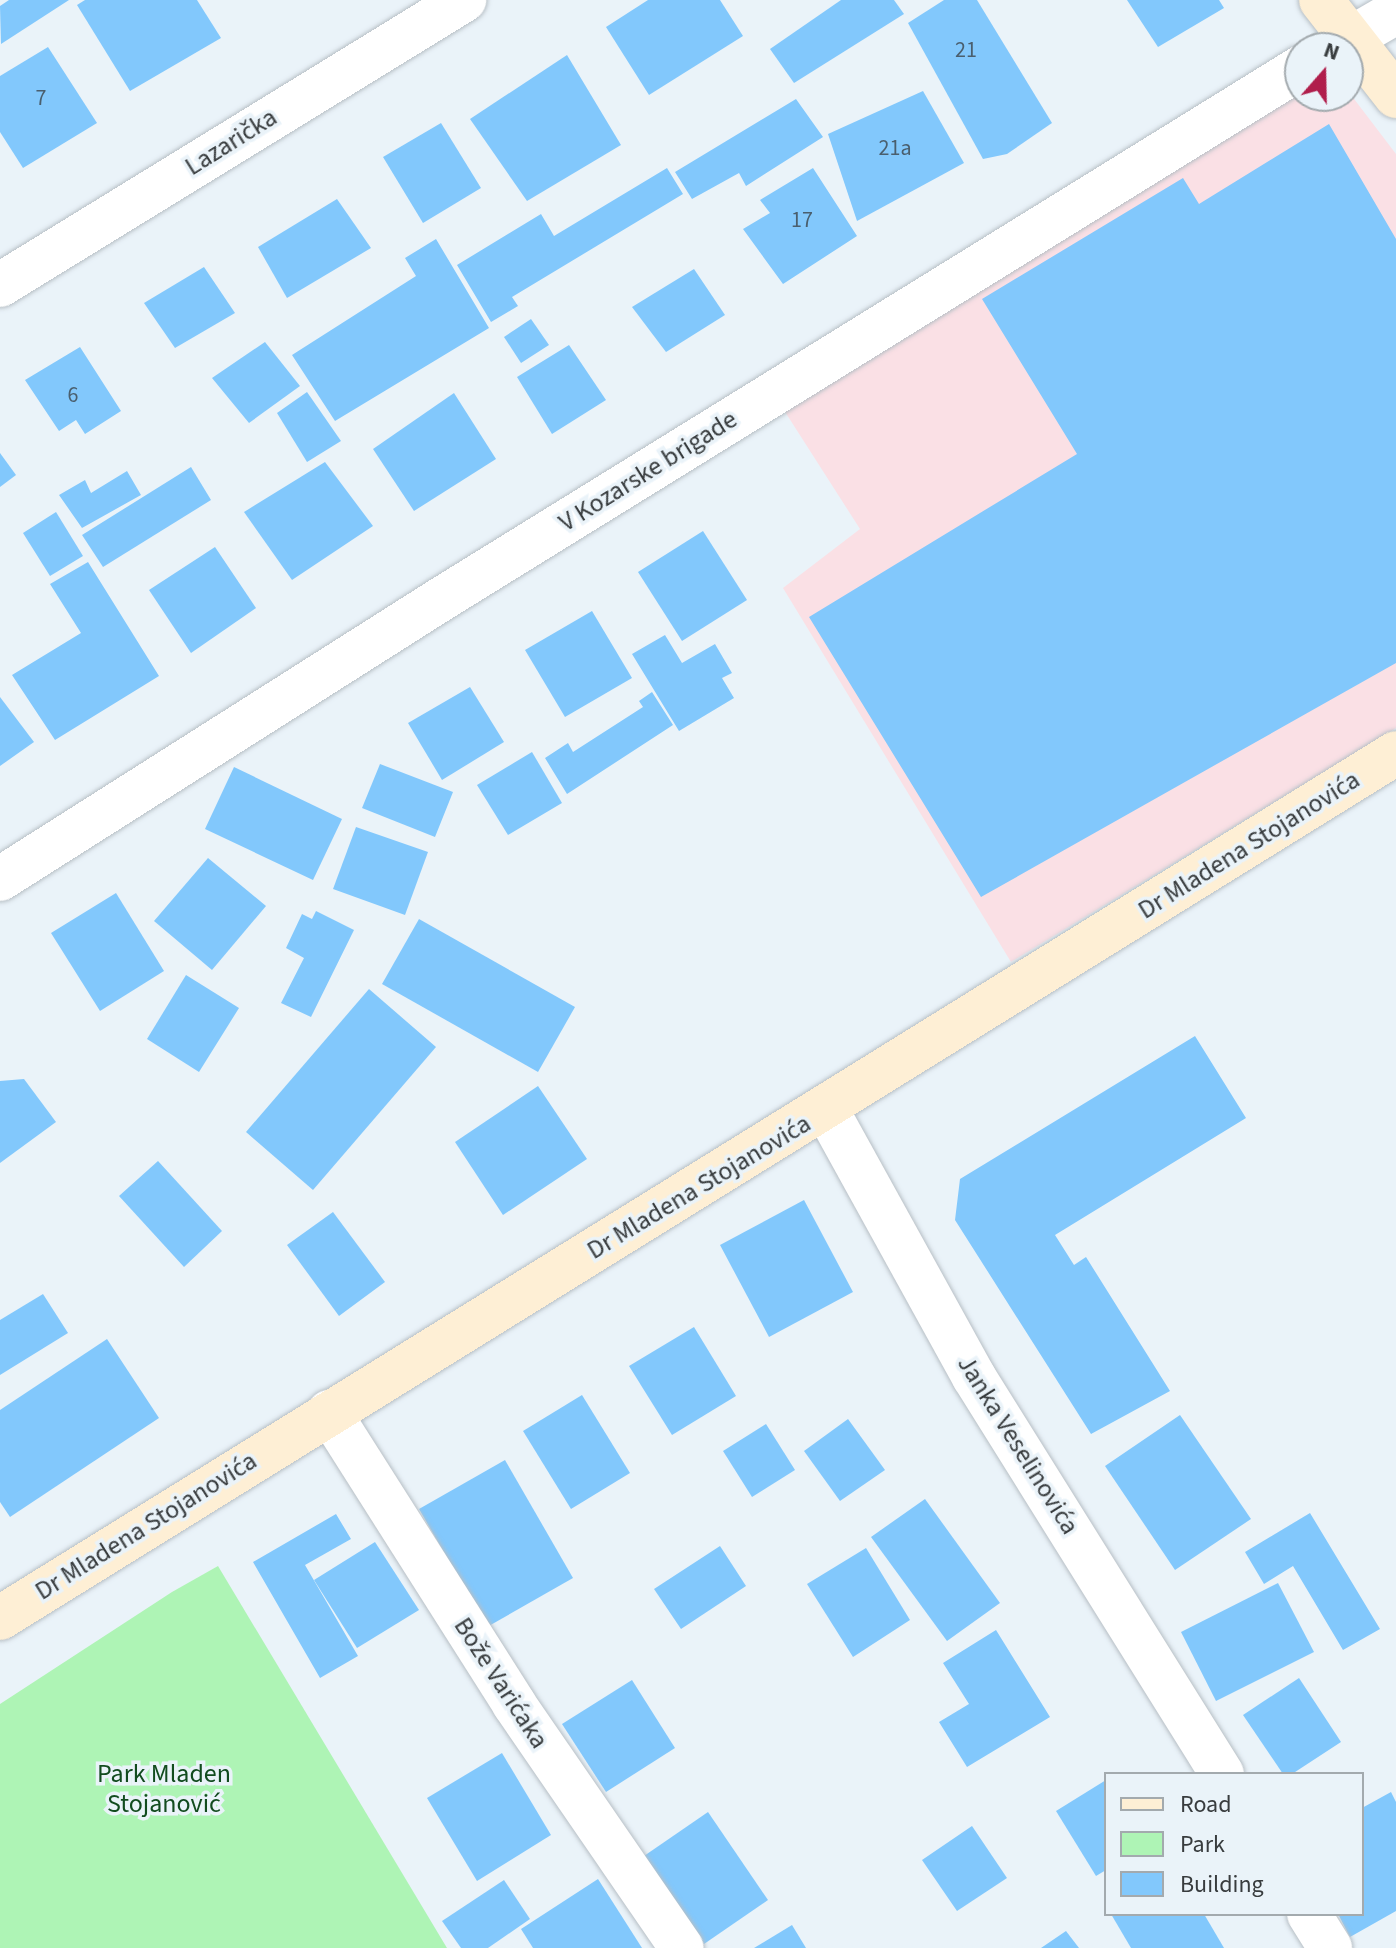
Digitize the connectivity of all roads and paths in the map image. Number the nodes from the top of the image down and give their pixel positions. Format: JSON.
{"nodes":[{"id":1,"x":464,"y":0,"type":"edge"},
{"id":2,"x":1321,"y":0,"type":"edge"},
{"id":3,"x":1396,"y":12,"type":"edge"},
{"id":4,"x":1337,"y":32,"type":"edge"},
{"id":5,"x":1362,"y":32,"type":"edge"},
{"id":6,"x":1364,"y":64,"type":"edge"},
{"id":7,"x":1284,"y":78,"type":"edge"},
{"id":8,"x":1396,"y":96,"type":"edge"},
{"id":9,"x":0,"y":285,"type":"edge"},
{"id":10,"x":1396,"y":753,"type":"edge"},
{"id":11,"x":0,"y":879,"type":"edge"},
{"id":12,"x":826,"y":1109,"type":"junction"},
{"id":13,"x":329,"y":1412,"type":"junction"},
{"id":14,"x":0,"y":1618,"type":"edge"},
{"id":15,"x":1221,"y":1772,"type":"edge"},
{"id":16,"x":1310,"y":1916,"type":"edge"},
{"id":17,"x":682,"y":1948,"type":"edge"},
{"id":18,"x":1330,"y":1948,"type":"edge"}],
"edges":[{"from":1,"to":9,"type":"street","name":"Lazarička"},
{"from":2,"to":4,"type":"main road"},
{"from":3,"to":5,"type":"street"},
{"from":6,"to":8,"type":"main road"},
{"from":7,"to":11,"type":"street","name":"V Kozarske brigade"},
{"from":10,"to":12,"type":"main road","name":"Dr Mladena Stojanovića"},
{"from":12,"to":13,"type":"main road","name":"Dr Mladena Stojanovića"},
{"from":12,"to":15,"type":"street","name":"Janka Veselinovića"},
{"from":13,"to":14,"type":"main road","name":"Dr Mladena Stojanovića"},
{"from":13,"to":17,"type":"street","name":"Bože Varićaka"},
{"from":16,"to":18,"type":"street"}]}
